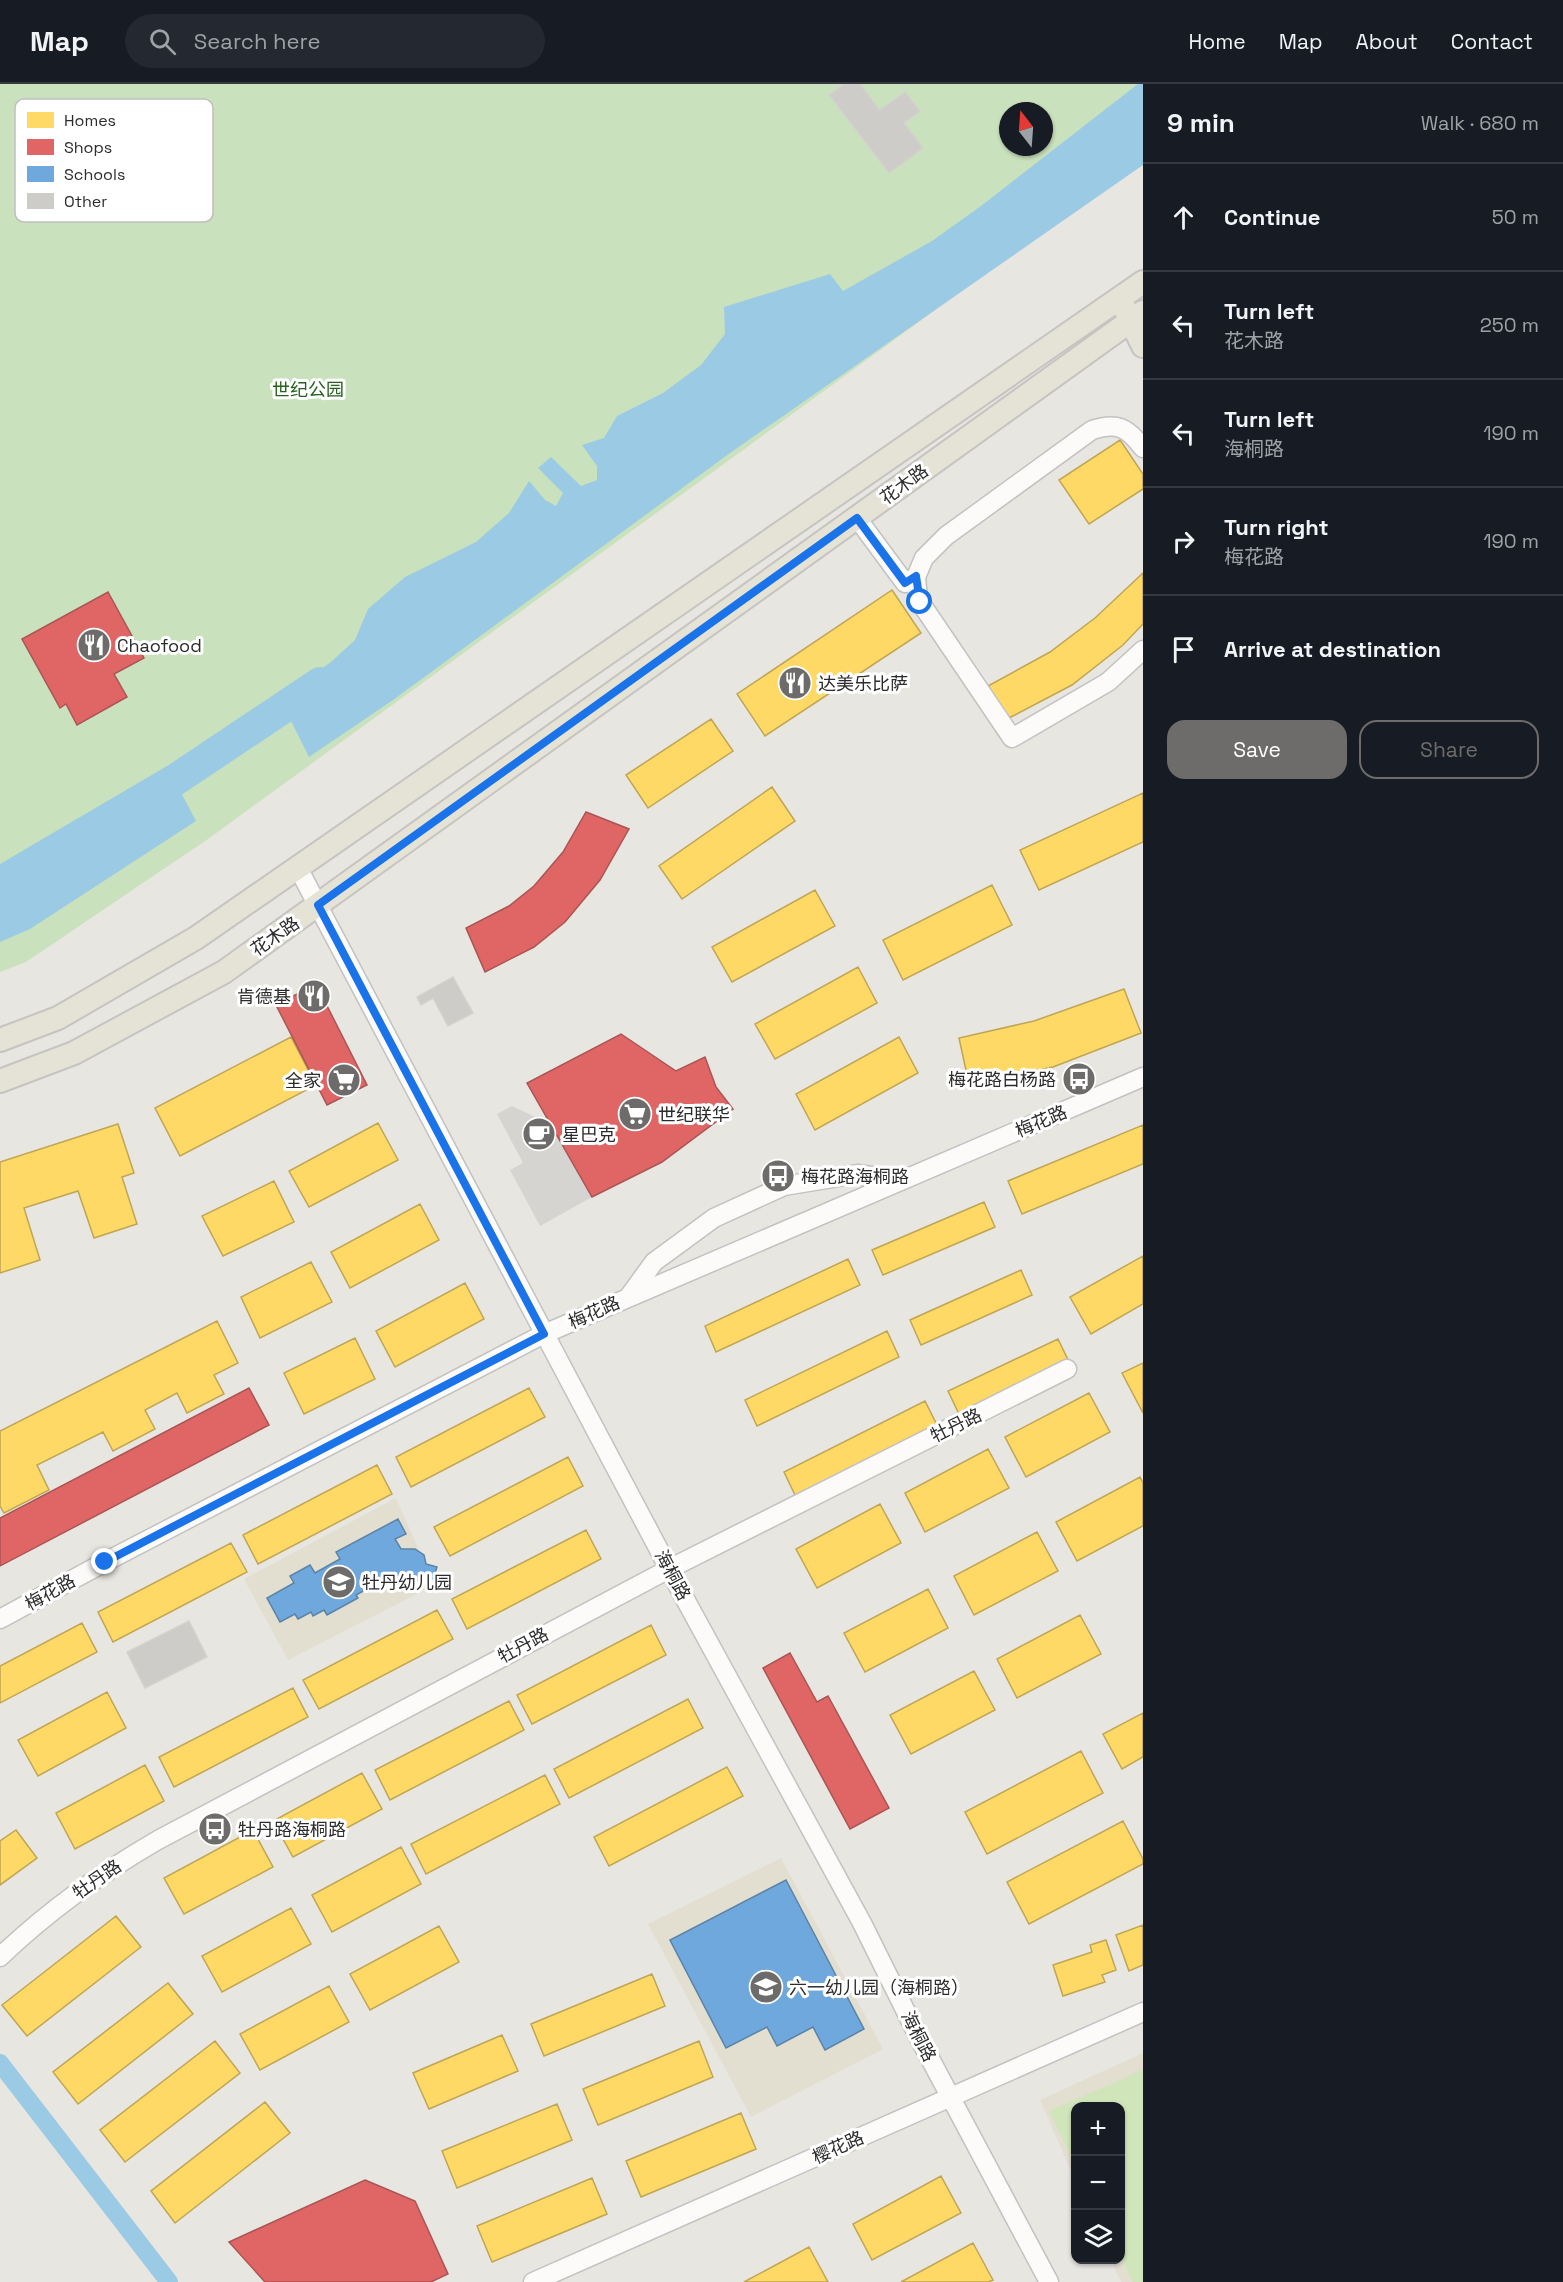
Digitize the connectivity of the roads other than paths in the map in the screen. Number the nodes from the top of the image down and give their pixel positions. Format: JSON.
{"nodes":[{"id":1,"x":1136,"y":291,"type":"edge"},
{"id":2,"x":1137,"y":317,"type":"edge"},
{"id":3,"x":1143,"y":345,"type":"edge"},
{"id":4,"x":1143,"y":448,"type":"edge"},
{"id":5,"x":857,"y":518,"type":"junction"},
{"id":6,"x":916,"y":576,"type":"junction"},
{"id":7,"x":1143,"y":650,"type":"edge"},
{"id":8,"x":298,"y":868,"type":"junction"},
{"id":9,"x":318,"y":905,"type":"junction"},
{"id":10,"x":0,"y":1040,"type":"edge"},
{"id":11,"x":1143,"y":1077,"type":"edge"},
{"id":12,"x":0,"y":1081,"type":"edge"},
{"id":13,"x":900,"y":1180,"type":"junction"},
{"id":14,"x":629,"y":1296,"type":"junction"},
{"id":15,"x":544,"y":1334,"type":"junction"},
{"id":16,"x":1067,"y":1369,"type":"dead end"},
{"id":17,"x":669,"y":1569,"type":"junction"},
{"id":18,"x":0,"y":1619,"type":"edge"},
{"id":19,"x":0,"y":1957,"type":"edge"},
{"id":20,"x":1143,"y":2012,"type":"edge"},
{"id":21,"x":951,"y":2097,"type":"junction"},
{"id":22,"x":533,"y":2282,"type":"edge"},
{"id":23,"x":1049,"y":2282,"type":"edge"}],
"edges":[{"from":1,"to":2,"type":"main road"},
{"from":1,"to":8,"type":"main road","name":"花木路"},
{"from":2,"to":3,"type":"main road"},
{"from":2,"to":5,"type":"main road","name":"花木路"},
{"from":4,"to":6,"type":"street"},
{"from":5,"to":6,"type":"street"},
{"from":5,"to":9,"type":"main road","name":"花木路"},
{"from":6,"to":7,"type":"street"},
{"from":8,"to":9,"type":"street","name":"海桐路"},
{"from":8,"to":10,"type":"main road","name":"花木路"},
{"from":9,"to":12,"type":"main road","name":"花木路"},
{"from":9,"to":15,"type":"street","name":"海桐路"},
{"from":11,"to":13,"type":"street","name":"梅花路"},
{"from":13,"to":14,"type":"street","name":"梅花路"},
{"from":13,"to":14,"type":"street"},
{"from":14,"to":15,"type":"street","name":"梅花路"},
{"from":15,"to":17,"type":"street","name":"海桐路"},
{"from":15,"to":18,"type":"street","name":"梅花路"},
{"from":16,"to":17,"type":"street","name":"牡丹路"},
{"from":17,"to":19,"type":"street","name":"牡丹路"},
{"from":17,"to":21,"type":"street","name":"海桐路"},
{"from":20,"to":21,"type":"street","name":"樱花路"},
{"from":21,"to":22,"type":"street","name":"樱花路"},
{"from":21,"to":23,"type":"street","name":"海桐路"}]}
